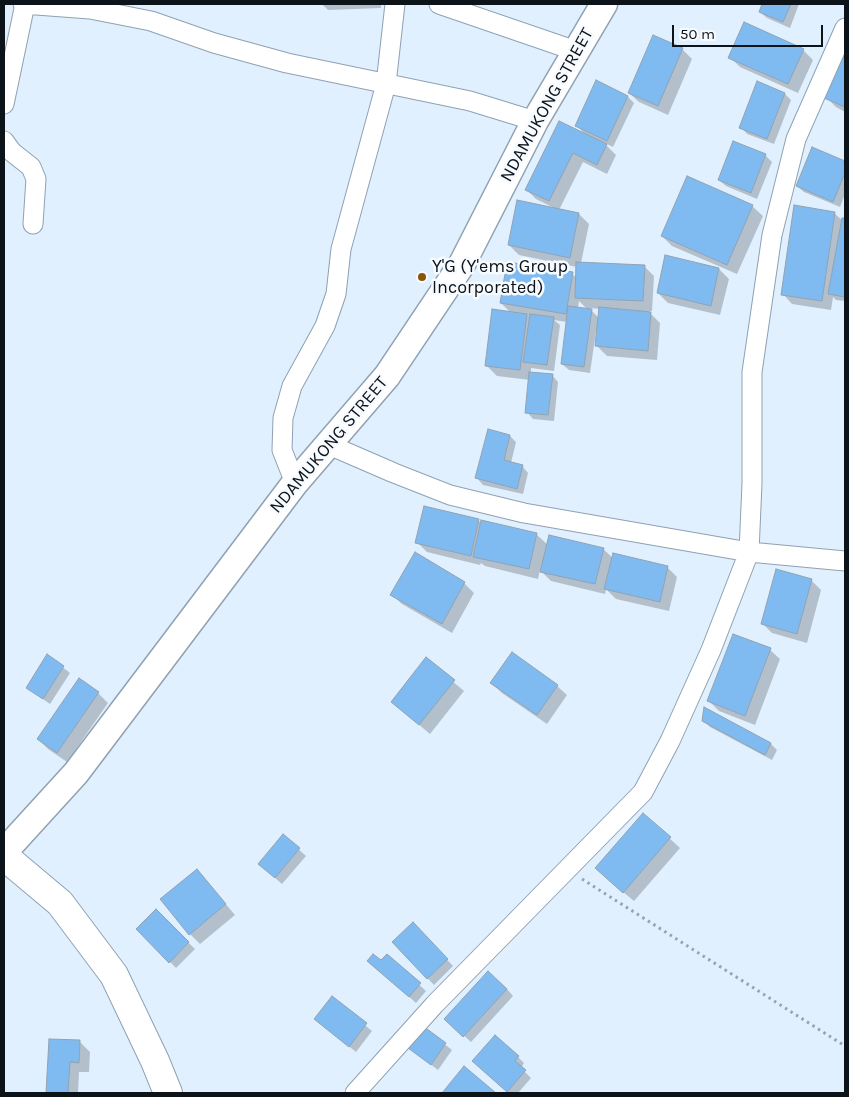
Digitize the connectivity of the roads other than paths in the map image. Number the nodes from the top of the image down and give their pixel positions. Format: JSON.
{"nodes":[{"id":1,"x":24,"y":4,"type":"edge"},
{"id":2,"x":395,"y":4,"type":"edge"},
{"id":3,"x":439,"y":4,"type":"edge"},
{"id":4,"x":604,"y":4,"type":"edge"},
{"id":5,"x":90,"y":7,"type":"edge"},
{"id":6,"x":845,"y":28,"type":"edge"},
{"id":7,"x":576,"y":50,"type":"junction"},
{"id":8,"x":386,"y":84,"type":"junction"},
{"id":9,"x":4,"y":104,"type":"edge"},
{"id":10,"x":535,"y":121,"type":"junction"},
{"id":11,"x":4,"y":142,"type":"edge"},
{"id":12,"x":33,"y":224,"type":"dead end"},
{"id":13,"x":327,"y":444,"type":"junction"},
{"id":14,"x":295,"y":483,"type":"junction"},
{"id":15,"x":749,"y":552,"type":"junction"},
{"id":16,"x":845,"y":561,"type":"edge"},
{"id":17,"x":4,"y":852,"type":"edge"},
{"id":18,"x":4,"y":856,"type":"edge"},
{"id":19,"x":168,"y":1093,"type":"edge"},
{"id":20,"x":355,"y":1093,"type":"edge"}],
"edges":[{"from":1,"to":5,"type":"street"},
{"from":1,"to":9,"type":"street"},
{"from":2,"to":8,"type":"street"},
{"from":3,"to":7,"type":"street"},
{"from":4,"to":7,"type":"main road","name":"NDAMUKONG STREET"},
{"from":5,"to":8,"type":"street"},
{"from":6,"to":15,"type":"street"},
{"from":7,"to":10,"type":"main road","name":"NDAMUKONG STREET"},
{"from":8,"to":10,"type":"street"},
{"from":8,"to":14,"type":"street"},
{"from":10,"to":13,"type":"main road","name":"NDAMUKONG STREET"},
{"from":11,"to":12,"type":"street"},
{"from":13,"to":14,"type":"main road","name":"NDAMUKONG STREET"},
{"from":13,"to":15,"type":"street"},
{"from":14,"to":17,"type":"main road","name":"NDAMUKONG STREET"},
{"from":15,"to":16,"type":"street"},
{"from":15,"to":20,"type":"street"},
{"from":18,"to":19,"type":"highway"}]}
